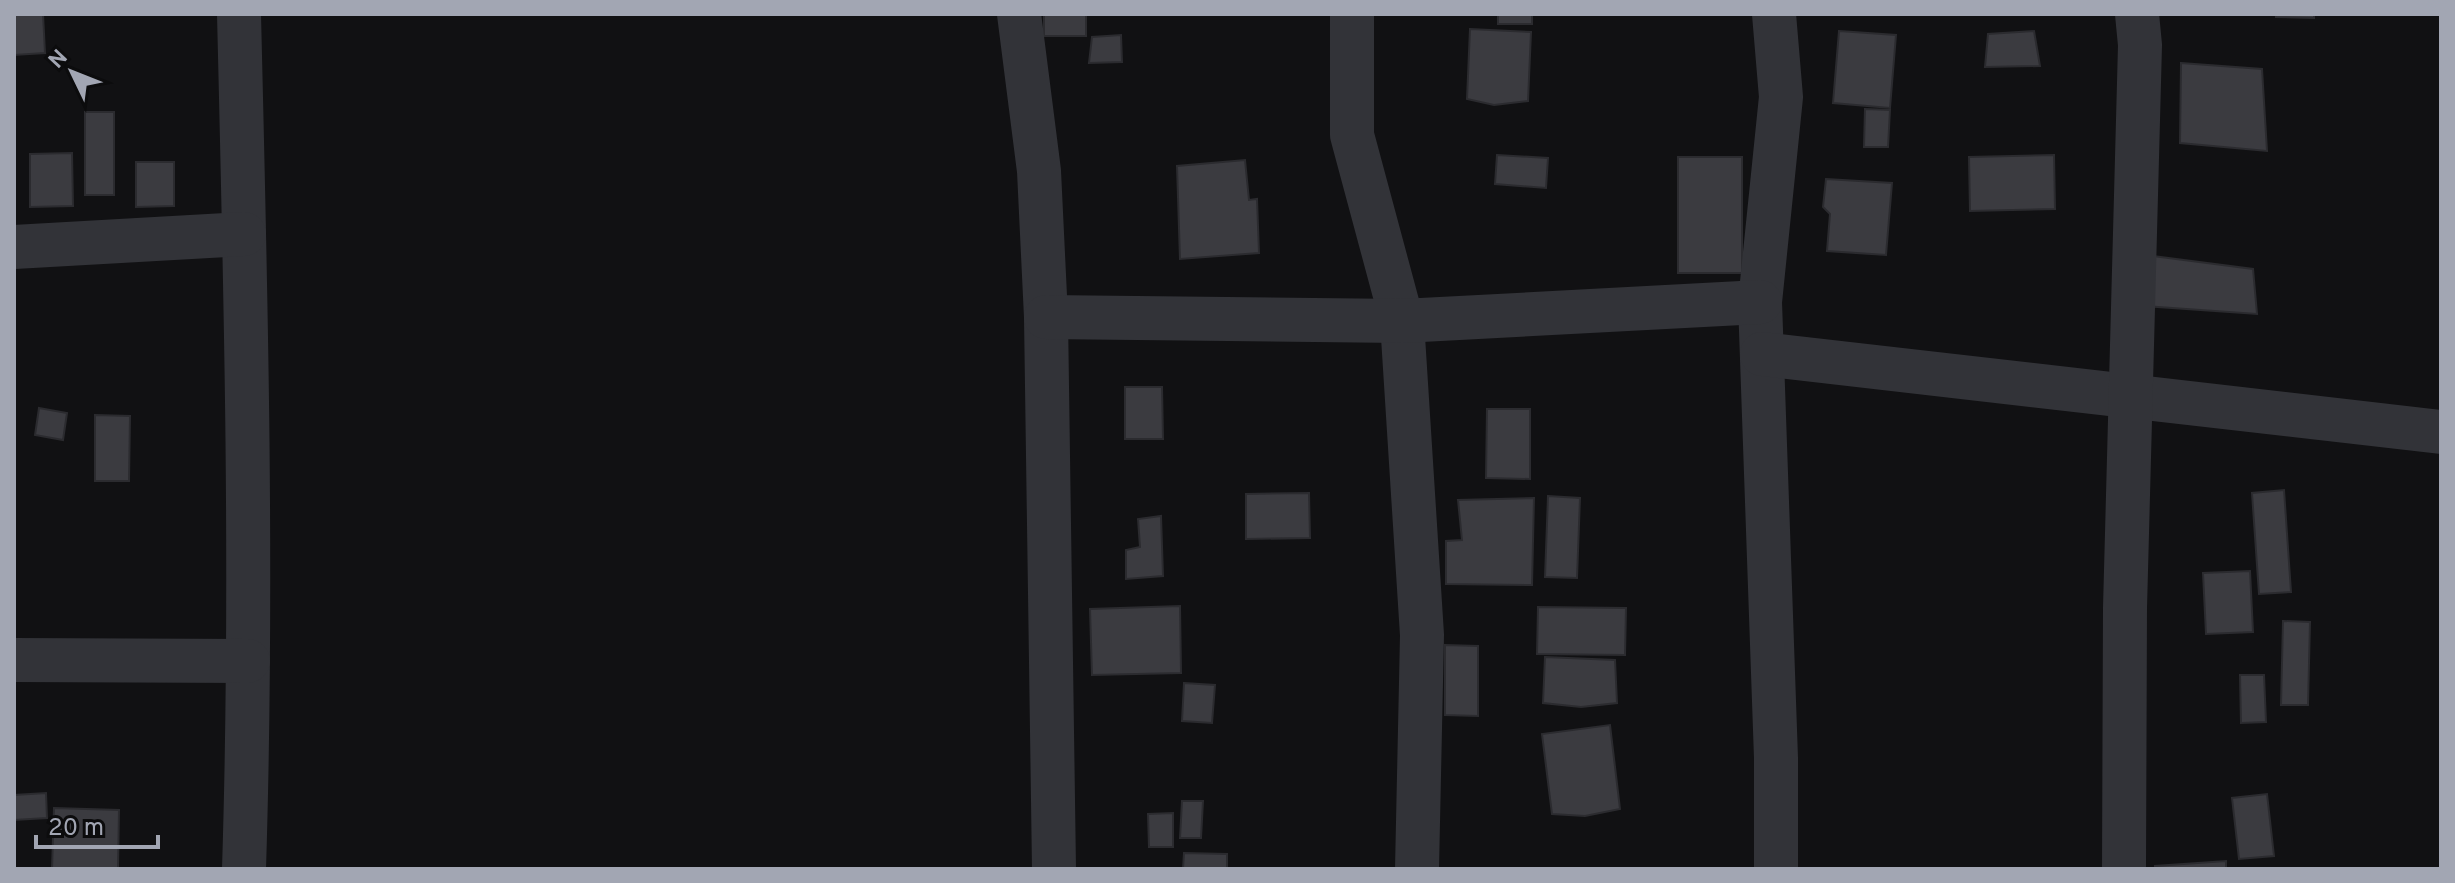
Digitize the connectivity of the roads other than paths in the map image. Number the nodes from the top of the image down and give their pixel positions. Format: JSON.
{"nodes":[{"id":1,"x":239,"y":14,"type":"edge"},
{"id":2,"x":1019,"y":14,"type":"edge"},
{"id":3,"x":1352,"y":14,"type":"edge"},
{"id":4,"x":1774,"y":14,"type":"edge"},
{"id":5,"x":2137,"y":14,"type":"edge"},
{"id":6,"x":244,"y":234,"type":"junction"},
{"id":7,"x":14,"y":247,"type":"edge"},
{"id":8,"x":1760,"y":302,"type":"junction"},
{"id":9,"x":1046,"y":317,"type":"junction"},
{"id":10,"x":1402,"y":321,"type":"junction"},
{"id":11,"x":1762,"y":354,"type":"junction"},
{"id":12,"x":2130,"y":396,"type":"junction"},
{"id":13,"x":2441,"y":432,"type":"edge"},
{"id":14,"x":14,"y":660,"type":"edge"},
{"id":15,"x":248,"y":661,"type":"junction"},
{"id":16,"x":244,"y":869,"type":"edge"},
{"id":17,"x":1054,"y":869,"type":"edge"},
{"id":18,"x":1417,"y":869,"type":"edge"},
{"id":19,"x":1776,"y":869,"type":"edge"},
{"id":20,"x":2124,"y":869,"type":"edge"}],
"edges":[{"from":1,"to":6,"type":"street"},
{"from":2,"to":9,"type":"street"},
{"from":3,"to":10,"type":"street"},
{"from":4,"to":8,"type":"street"},
{"from":5,"to":12,"type":"street"},
{"from":6,"to":7,"type":"street"},
{"from":6,"to":15,"type":"street"},
{"from":8,"to":10,"type":"street"},
{"from":8,"to":11,"type":"street"},
{"from":9,"to":10,"type":"street"},
{"from":9,"to":17,"type":"street"},
{"from":10,"to":18,"type":"street"},
{"from":11,"to":12,"type":"street"},
{"from":11,"to":19,"type":"street"},
{"from":12,"to":13,"type":"street"},
{"from":12,"to":20,"type":"street"},
{"from":14,"to":15,"type":"street"},
{"from":15,"to":16,"type":"street"}]}
